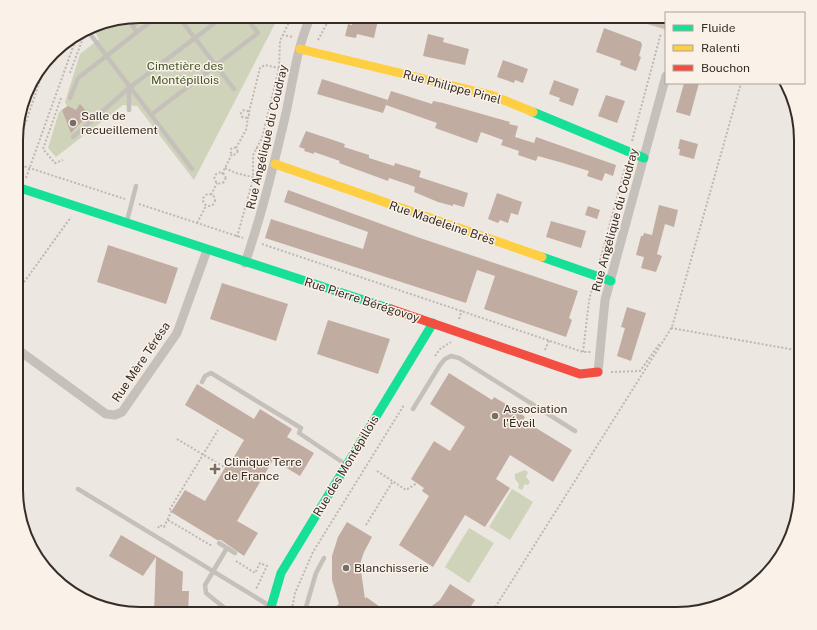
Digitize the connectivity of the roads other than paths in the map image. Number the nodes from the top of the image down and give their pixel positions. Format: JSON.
{"nodes":[{"id":1,"x":149,"y":23,"type":"edge"},
{"id":2,"x":183,"y":23,"type":"edge"},
{"id":3,"x":215,"y":23,"type":"edge"},
{"id":4,"x":250,"y":23,"type":"edge"},
{"id":5,"x":308,"y":23,"type":"edge"},
{"id":6,"x":131,"y":24,"type":"edge"},
{"id":7,"x":137,"y":32,"type":"junction"},
{"id":8,"x":89,"y":34,"type":"edge"},
{"id":9,"x":195,"y":38,"type":"junction"},
{"id":10,"x":300,"y":50,"type":"junction"},
{"id":11,"x":106,"y":57,"type":"junction"},
{"id":12,"x":215,"y":65,"type":"junction"},
{"id":13,"x":665,"y":80,"type":"edge"},
{"id":14,"x":129,"y":88,"type":"junction"},
{"id":15,"x":234,"y":89,"type":"dead end"},
{"id":16,"x":70,"y":98,"type":"dead end"},
{"id":17,"x":129,"y":110,"type":"dead end"},
{"id":18,"x":151,"y":115,"type":"junction"},
{"id":19,"x":73,"y":137,"type":"dead end"},
{"id":20,"x":644,"y":158,"type":"junction"},
{"id":21,"x":275,"y":164,"type":"junction"},
{"id":22,"x":192,"y":169,"type":"dead end"},
{"id":23,"x":136,"y":186,"type":"dead end"},
{"id":24,"x":23,"y":189,"type":"edge"},
{"id":25,"x":126,"y":223,"type":"junction"},
{"id":26,"x":207,"y":250,"type":"junction"},
{"id":27,"x":245,"y":263,"type":"junction"},
{"id":28,"x":611,"y":281,"type":"junction"},
{"id":29,"x":433,"y":323,"type":"junction"},
{"id":30,"x":23,"y":353,"type":"edge"},
{"id":31,"x":598,"y":372,"type":"joint"},
{"id":32,"x":202,"y":382,"type":"dead end"},
{"id":33,"x":413,"y":410,"type":"dead end"},
{"id":34,"x":575,"y":431,"type":"dead end"},
{"id":35,"x":346,"y":465,"type":"junction"},
{"id":36,"x":78,"y":489,"type":"dead end"},
{"id":37,"x":219,"y":543,"type":"dead end"},
{"id":38,"x":226,"y":548,"type":"junction"},
{"id":39,"x":235,"y":553,"type":"dead end"},
{"id":40,"x":324,"y":558,"type":"dead end"},
{"id":41,"x":213,"y":571,"type":"junction"},
{"id":42,"x":223,"y":607,"type":"edge"},
{"id":43,"x":266,"y":607,"type":"edge"},
{"id":44,"x":271,"y":607,"type":"edge"},
{"id":45,"x":306,"y":607,"type":"edge"}],
"edges":[{"from":1,"to":7,"type":"lane"},
{"from":2,"to":9,"type":"lane"},
{"from":3,"to":9,"type":"lane"},
{"from":4,"to":12,"type":"lane"},
{"from":5,"to":10,"type":"street","name":"Rue Angélique du Coudray"},
{"from":6,"to":7,"type":"lane"},
{"from":7,"to":11,"type":"lane"},
{"from":8,"to":11,"type":"lane"},
{"from":9,"to":12,"type":"lane"},
{"from":9,"to":14,"type":"lane"},
{"from":10,"to":20,"type":"street","name":"Rue Philippe Pinel"},
{"from":10,"to":21,"type":"street","name":"Rue Angélique du Coudray"},
{"from":11,"to":14,"type":"lane"},
{"from":11,"to":16,"type":"lane"},
{"from":12,"to":15,"type":"lane"},
{"from":12,"to":18,"type":"lane"},
{"from":13,"to":20,"type":"street","name":"Rue Angélique du Coudray"},
{"from":14,"to":17,"type":"lane"},
{"from":14,"to":18,"type":"lane"},
{"from":14,"to":19,"type":"lane"},
{"from":18,"to":22,"type":"lane"},
{"from":20,"to":28,"type":"street","name":"Rue Angélique du Coudray"},
{"from":21,"to":27,"type":"street","name":"Rue Angélique du Coudray"},
{"from":21,"to":28,"type":"street","name":"Rue Madeleine Brès"},
{"from":23,"to":25,"type":"lane"},
{"from":24,"to":25,"type":"street","name":"Rue Pierre Bérégovoy"},
{"from":25,"to":26,"type":"street","name":"Rue Pierre Bérégovoy"},
{"from":26,"to":27,"type":"street","name":"Rue Pierre Bérégovoy"},
{"from":26,"to":30,"type":"street","name":"Rue Mère Térésa"},
{"from":27,"to":29,"type":"street","name":"Rue Pierre Bérégovoy"},
{"from":28,"to":31,"type":"street","name":"Rue Angélique du Coudray"},
{"from":29,"to":31,"type":"street","name":"Rue Pierre Bérégovoy"},
{"from":29,"to":35,"type":"street","name":"Rue des Montépillois"},
{"from":32,"to":35,"type":"lane"},
{"from":33,"to":34,"type":"lane"},
{"from":35,"to":44,"type":"street","name":"Rue des Montépillois"},
{"from":36,"to":41,"type":"lane"},
{"from":37,"to":38,"type":"lane"},
{"from":38,"to":39,"type":"lane"},
{"from":38,"to":41,"type":"lane"},
{"from":40,"to":45,"type":"lane"},
{"from":41,"to":42,"type":"lane"},
{"from":41,"to":43,"type":"lane"}]}
